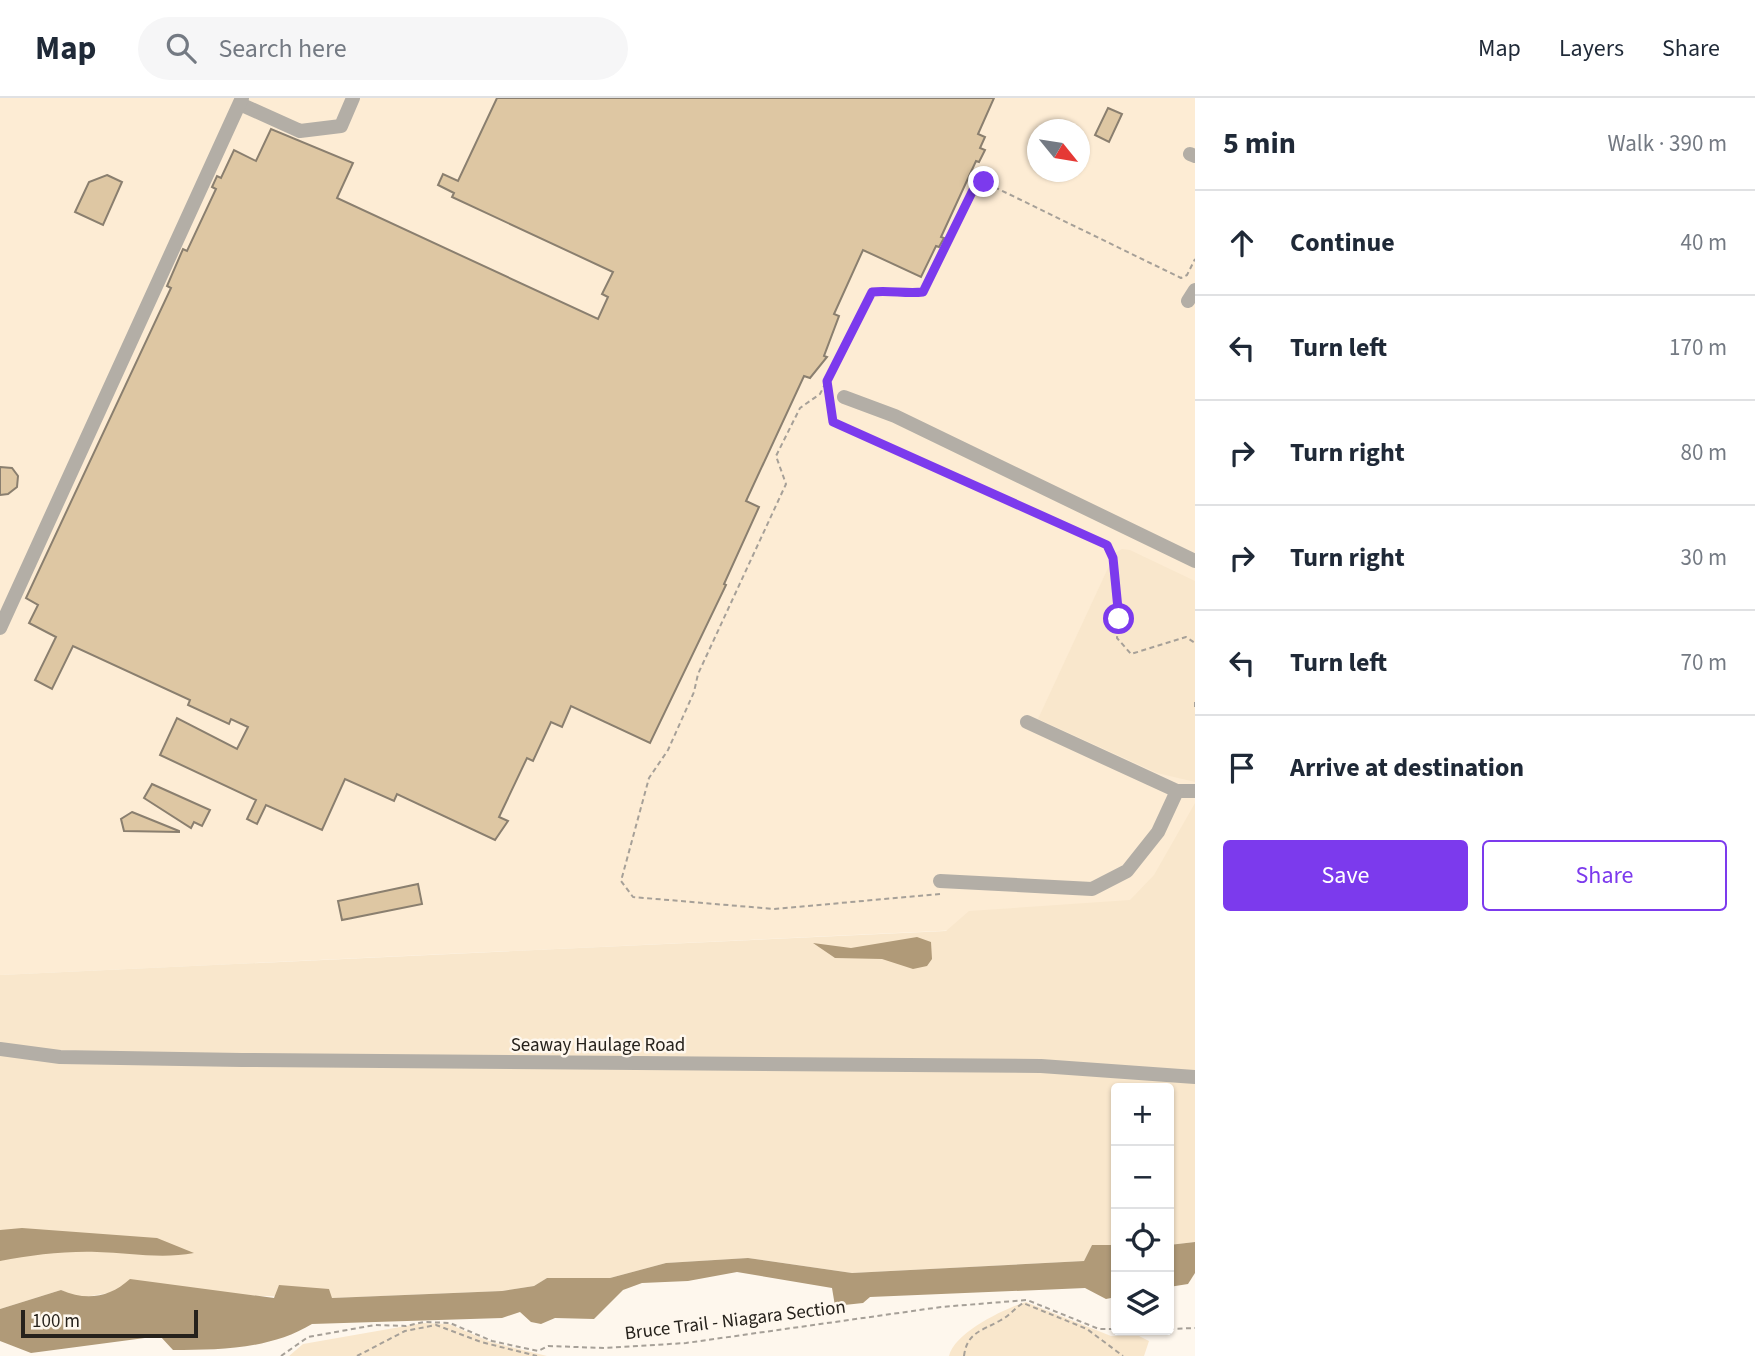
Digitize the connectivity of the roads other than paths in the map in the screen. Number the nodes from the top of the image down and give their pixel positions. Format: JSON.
{"nodes":[{"id":1,"x":353,"y":98,"type":"edge"},
{"id":2,"x":241,"y":101,"type":"edge"},
{"id":3,"x":844,"y":397,"type":"dead end"},
{"id":4,"x":1195,"y":561,"type":"edge"},
{"id":5,"x":0,"y":628,"type":"edge"},
{"id":6,"x":1027,"y":722,"type":"dead end"},
{"id":7,"x":1177,"y":791,"type":"junction"},
{"id":8,"x":1195,"y":791,"type":"edge"},
{"id":9,"x":943,"y":886,"type":"road end"},
{"id":10,"x":0,"y":1049,"type":"edge"},
{"id":11,"x":1195,"y":1077,"type":"edge"}],
"edges":[{"from":1,"to":2,"type":"street"},
{"from":2,"to":5,"type":"street"},
{"from":3,"to":4,"type":"street"},
{"from":6,"to":7,"type":"street"},
{"from":7,"to":8,"type":"street"},
{"from":7,"to":9,"type":"street"},
{"from":10,"to":11,"type":"street","name":"Seaway Haulage Road"}]}
